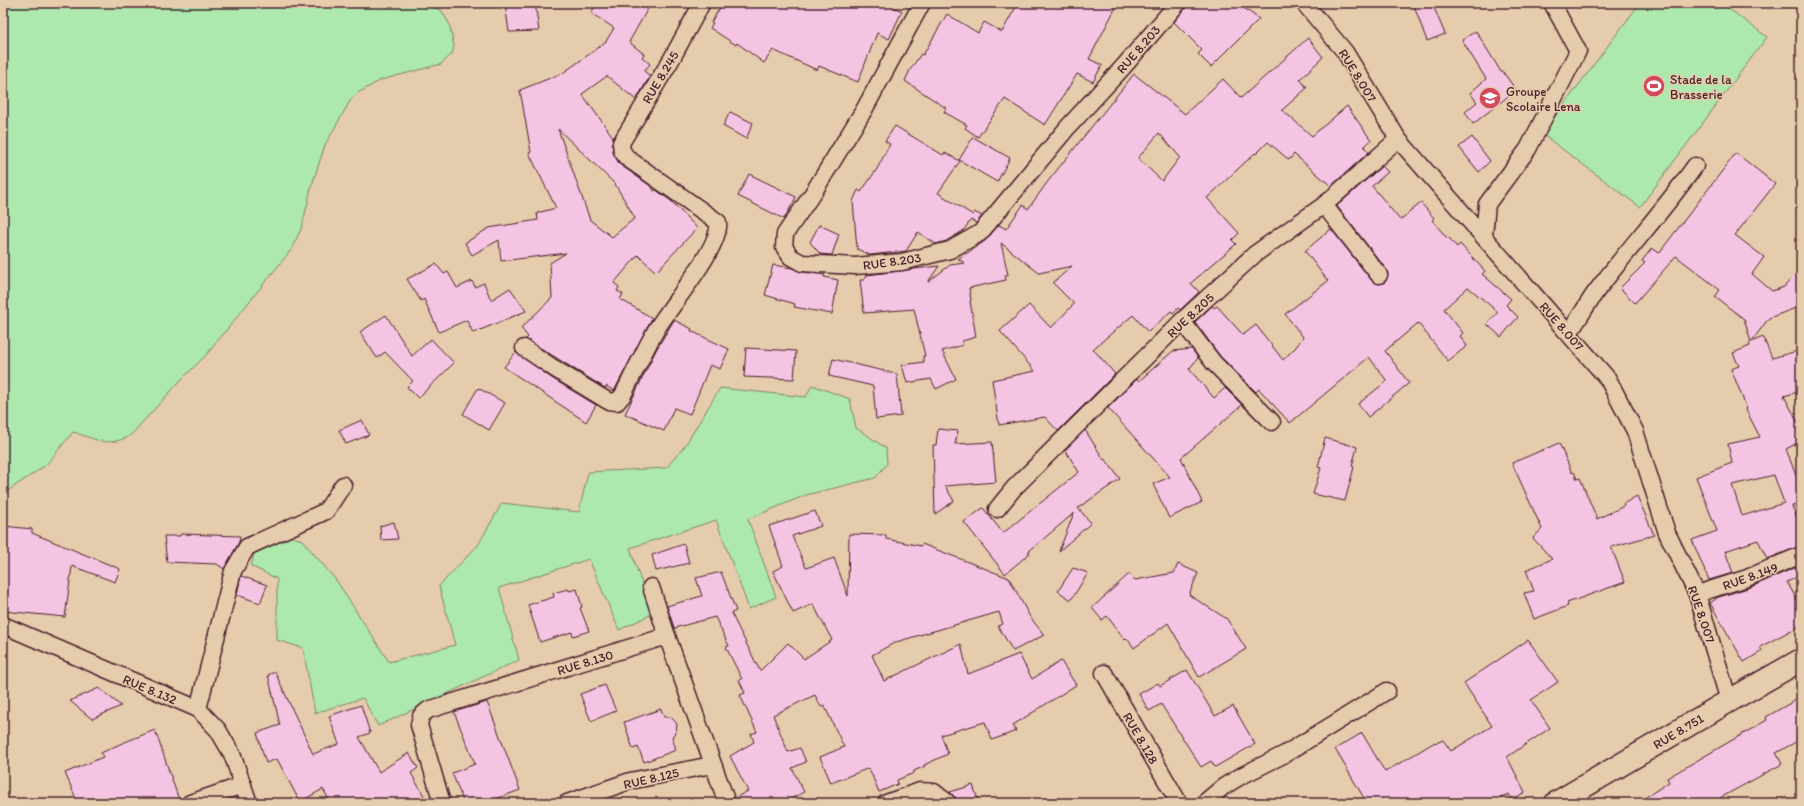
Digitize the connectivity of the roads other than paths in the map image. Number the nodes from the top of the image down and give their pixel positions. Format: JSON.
{"nodes":[{"id":1,"x":702,"y":3,"type":"edge"},
{"id":2,"x":922,"y":3,"type":"edge"},
{"id":3,"x":1178,"y":3,"type":"edge"},
{"id":4,"x":1304,"y":3,"type":"edge"},
{"id":5,"x":1552,"y":3,"type":"edge"},
{"id":6,"x":1398,"y":139,"type":"junction"},
{"id":7,"x":1696,"y":166,"type":"dead end"},
{"id":8,"x":1324,"y":204,"type":"junction"},
{"id":9,"x":1484,"y":236,"type":"junction"},
{"id":10,"x":1379,"y":275,"type":"dead end"},
{"id":11,"x":1182,"y":321,"type":"junction"},
{"id":12,"x":1569,"y":334,"type":"junction"},
{"id":13,"x":524,"y":348,"type":"dead end"},
{"id":14,"x":1272,"y":422,"type":"dead end"},
{"id":15,"x":343,"y":485,"type":"dead end"},
{"id":16,"x":997,"y":509,"type":"dead end"},
{"id":17,"x":1801,"y":555,"type":"edge"},
{"id":18,"x":650,"y":587,"type":"dead end"},
{"id":19,"x":1697,"y":594,"type":"junction"},
{"id":20,"x":3,"y":625,"type":"edge"},
{"id":21,"x":667,"y":636,"type":"junction"},
{"id":22,"x":1801,"y":660,"type":"edge"},
{"id":23,"x":1104,"y":673,"type":"dead end"},
{"id":24,"x":1387,"y":691,"type":"dead end"},
{"id":25,"x":1729,"y":700,"type":"junction"},
{"id":26,"x":198,"y":709,"type":"junction"},
{"id":27,"x":712,"y":765,"type":"junction"},
{"id":28,"x":243,"y":785,"type":"junction"},
{"id":29,"x":1561,"y":802,"type":"edge"},
{"id":30,"x":190,"y":803,"type":"edge"},
{"id":31,"x":249,"y":803,"type":"edge"},
{"id":32,"x":442,"y":803,"type":"edge"},
{"id":33,"x":567,"y":803,"type":"edge"},
{"id":34,"x":727,"y":803,"type":"edge"},
{"id":35,"x":886,"y":803,"type":"edge"},
{"id":36,"x":948,"y":803,"type":"edge"},
{"id":37,"x":1179,"y":803,"type":"edge"},
{"id":38,"x":1204,"y":803,"type":"edge"}],
"edges":[{"from":1,"to":13,"type":"street","name":"RUE 8.245"},
{"from":2,"to":3,"type":"street","name":"RUE 8.203"},
{"from":4,"to":6,"type":"street","name":"RUE 8.007"},
{"from":5,"to":9,"type":"street"},
{"from":6,"to":8,"type":"street","name":"RUE 8.205"},
{"from":6,"to":9,"type":"street","name":"RUE 8.007"},
{"from":7,"to":12,"type":"street"},
{"from":8,"to":10,"type":"street"},
{"from":8,"to":11,"type":"street","name":"RUE 8.205"},
{"from":9,"to":12,"type":"street","name":"RUE 8.007"},
{"from":11,"to":14,"type":"street"},
{"from":11,"to":16,"type":"street","name":"RUE 8.205"},
{"from":12,"to":19,"type":"street","name":"RUE 8.007"},
{"from":15,"to":26,"type":"street"},
{"from":17,"to":19,"type":"street","name":"RUE 8.149"},
{"from":18,"to":21,"type":"street"},
{"from":19,"to":25,"type":"street","name":"RUE 8.007"},
{"from":20,"to":26,"type":"street","name":"RUE 8.132"},
{"from":21,"to":27,"type":"street"},
{"from":21,"to":32,"type":"street","name":"RUE 8.130"},
{"from":22,"to":25,"type":"main road","name":"RUE 8.751"},
{"from":23,"to":37,"type":"street","name":"RUE 8.128"},
{"from":24,"to":38,"type":"street"},
{"from":25,"to":29,"type":"main road","name":"RUE 8.751"},
{"from":26,"to":28,"type":"street","name":"RUE 8.132"},
{"from":27,"to":33,"type":"street","name":"RUE 8.125"},
{"from":27,"to":34,"type":"street"},
{"from":28,"to":30,"type":"street"},
{"from":28,"to":31,"type":"street","name":"RUE 8.132"},
{"from":35,"to":36,"type":"street"}]}
